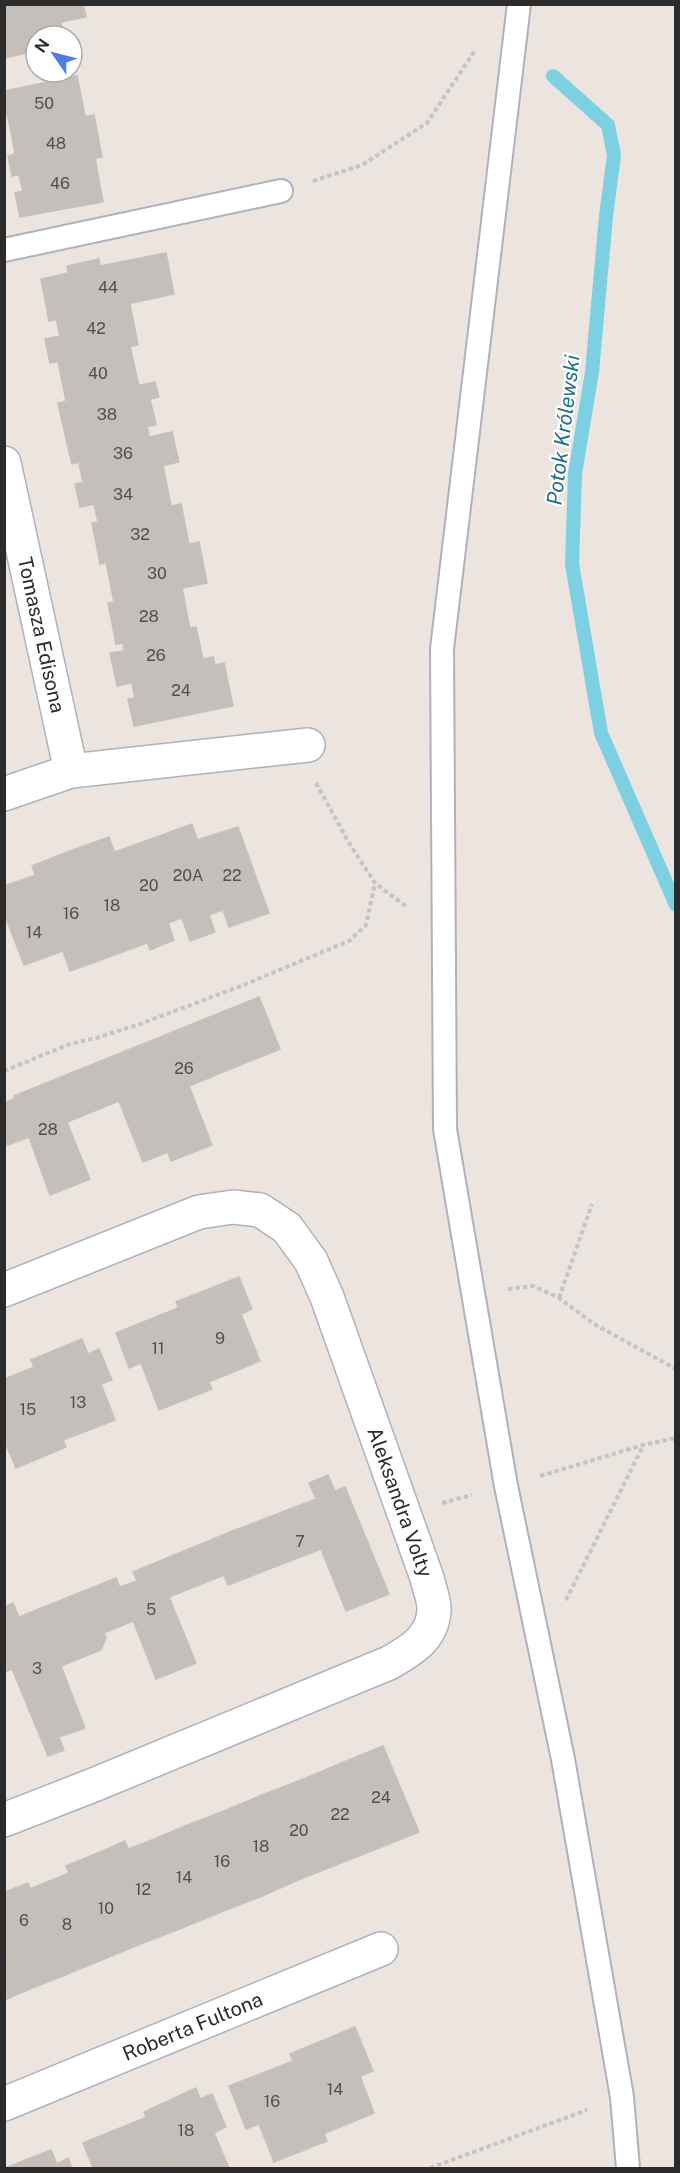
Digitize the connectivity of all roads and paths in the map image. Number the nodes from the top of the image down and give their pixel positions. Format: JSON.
{"nodes":[{"id":1,"x":518,"y":11,"type":"edge"},
{"id":2,"x":281,"y":191,"type":"joint"},
{"id":3,"x":4,"y":250,"type":"edge"},
{"id":4,"x":4,"y":463,"type":"edge"},
{"id":5,"x":308,"y":744,"type":"joint"},
{"id":6,"x":71,"y":771,"type":"junction"},
{"id":7,"x":4,"y":794,"type":"edge"},
{"id":8,"x":375,"y":883,"type":"junction"},
{"id":9,"x":407,"y":908,"type":"dead end"},
{"id":10,"x":4,"y":1071,"type":"edge"},
{"id":11,"x":592,"y":1203,"type":"dead end"},
{"id":12,"x":470,"y":1278,"type":"junction"},
{"id":13,"x":4,"y":1290,"type":"edge"},
{"id":14,"x":559,"y":1298,"type":"junction"},
{"id":15,"x":675,"y":1370,"type":"edge"},
{"id":16,"x":675,"y":1438,"type":"edge"},
{"id":17,"x":643,"y":1445,"type":"junction"},
{"id":18,"x":506,"y":1486,"type":"junction"},
{"id":19,"x":404,"y":1513,"type":"junction"},
{"id":20,"x":541,"y":1656,"type":"junction"},
{"id":21,"x":4,"y":1820,"type":"edge"},
{"id":22,"x":381,"y":1949,"type":"dead end"},
{"id":23,"x":622,"y":2097,"type":"junction"},
{"id":24,"x":4,"y":2104,"type":"edge"},
{"id":25,"x":430,"y":2169,"type":"edge"},
{"id":26,"x":628,"y":2169,"type":"edge"}],
"edges":[{"from":1,"to":2,"type":"path"},
{"from":1,"to":12,"type":"lane"},
{"from":2,"to":3,"type":"lane"},
{"from":4,"to":6,"type":"street","name":"Tomasza Edisona"},
{"from":5,"to":6,"type":"street"},
{"from":5,"to":8,"type":"path"},
{"from":6,"to":7,"type":"street"},
{"from":8,"to":9,"type":"path"},
{"from":8,"to":10,"type":"path"},
{"from":11,"to":14,"type":"path"},
{"from":12,"to":14,"type":"path"},
{"from":12,"to":18,"type":"lane"},
{"from":13,"to":19,"type":"street","name":"Aleksandra Volty"},
{"from":14,"to":15,"type":"path"},
{"from":16,"to":17,"type":"path"},
{"from":17,"to":18,"type":"path"},
{"from":17,"to":20,"type":"path"},
{"from":18,"to":19,"type":"path"},
{"from":18,"to":20,"type":"lane"},
{"from":19,"to":21,"type":"street","name":"Aleksandra Volty"},
{"from":20,"to":23,"type":"lane"},
{"from":22,"to":24,"type":"street","name":"Roberta Fultona"},
{"from":23,"to":25,"type":"path"},
{"from":23,"to":26,"type":"lane"}]}
